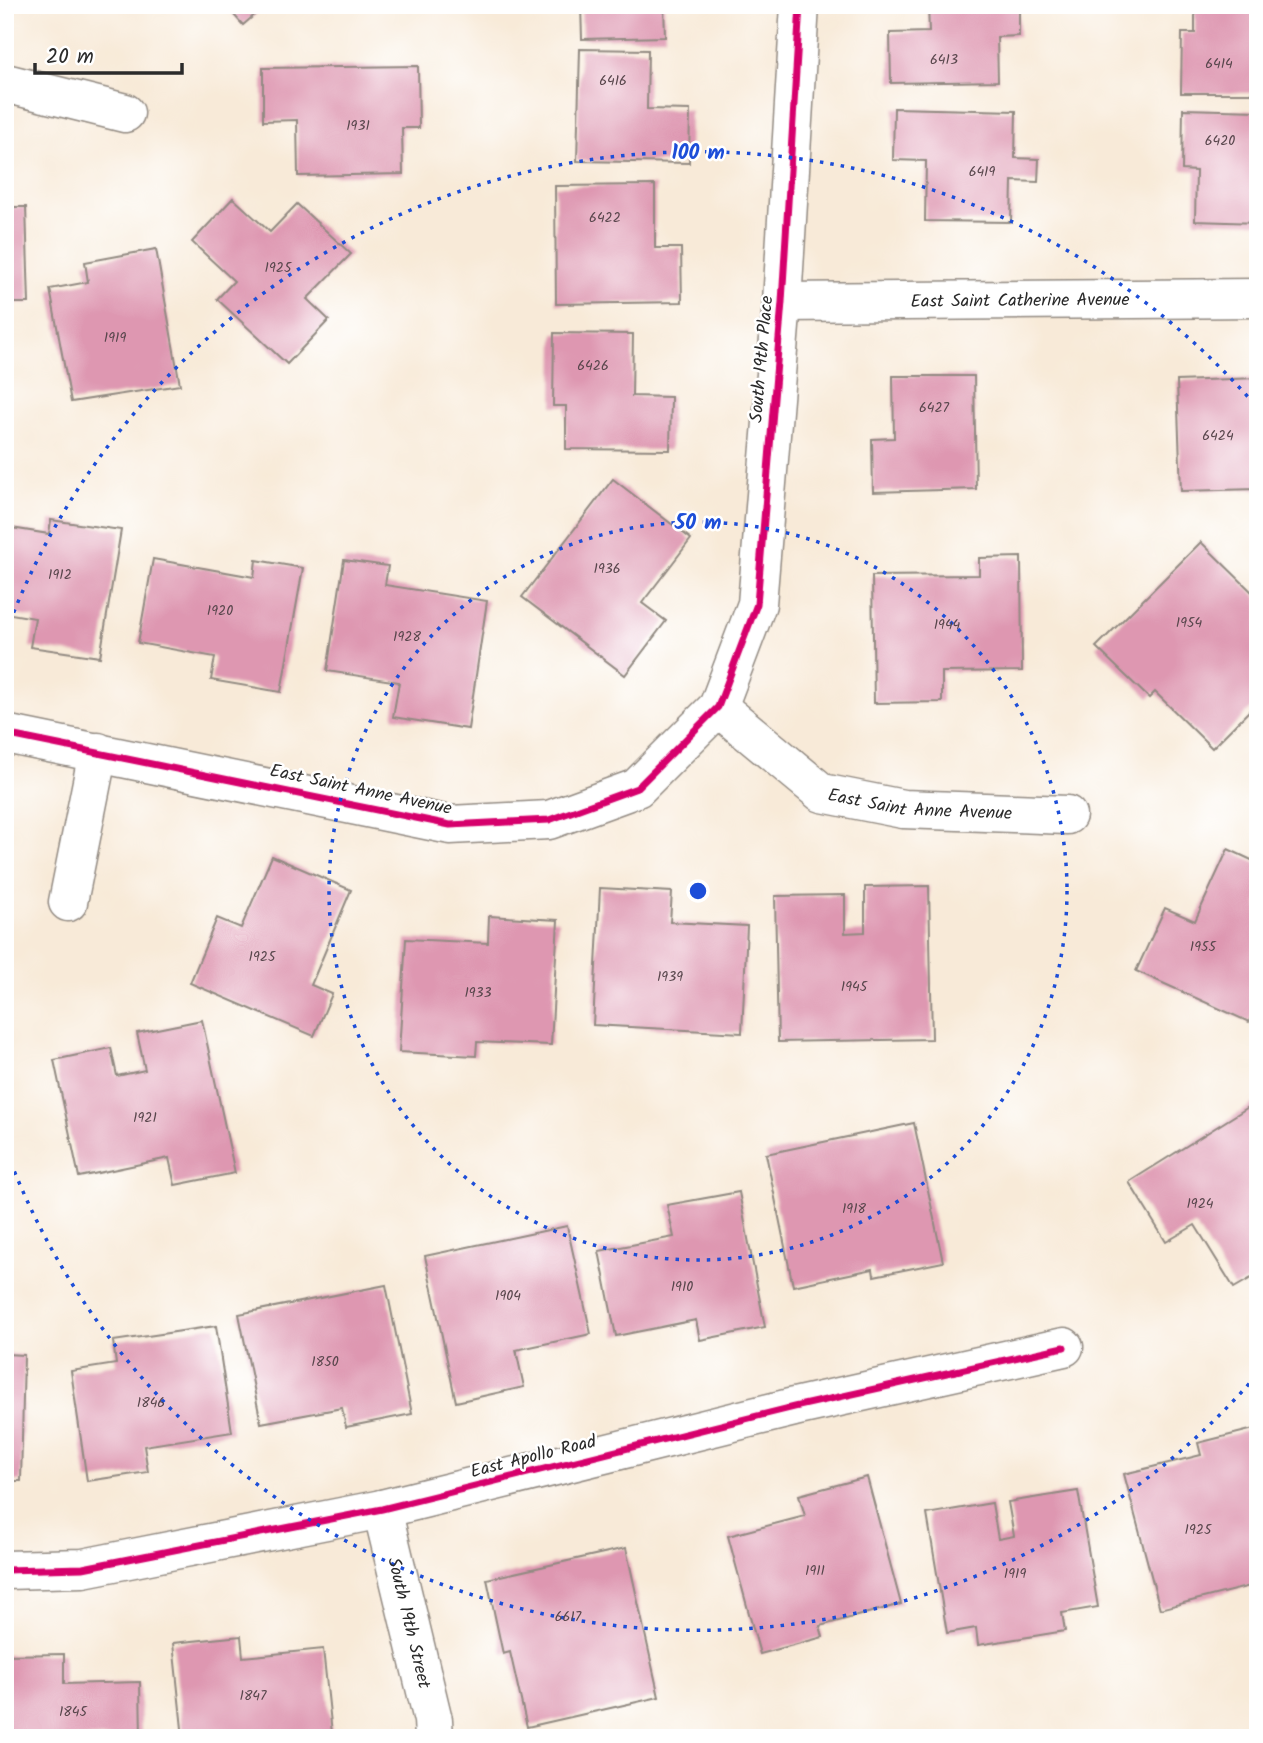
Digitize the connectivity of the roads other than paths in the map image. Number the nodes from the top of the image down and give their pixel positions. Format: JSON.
{"nodes":[{"id":1,"x":800,"y":5,"type":"edge"},
{"id":2,"x":5,"y":83,"type":"edge"},
{"id":3,"x":125,"y":113,"type":"dead end"},
{"id":4,"x":1258,"y":298,"type":"edge"},
{"id":5,"x":782,"y":302,"type":"junction"},
{"id":6,"x":718,"y":707,"type":"junction"},
{"id":7,"x":5,"y":733,"type":"edge"},
{"id":8,"x":98,"y":752,"type":"junction"},
{"id":9,"x":1067,"y":815,"type":"dead end"},
{"id":10,"x":68,"y":902,"type":"dead end"},
{"id":11,"x":1064,"y":1347,"type":"dead end"},
{"id":12,"x":382,"y":1509,"type":"junction"},
{"id":13,"x":5,"y":1570,"type":"edge"},
{"id":14,"x":434,"y":1738,"type":"edge"}],
"edges":[{"from":1,"to":5,"type":"street","name":"South 19th Place"},
{"from":2,"to":3,"type":"street"},
{"from":4,"to":5,"type":"street","name":"East Saint Catherine Avenue"},
{"from":5,"to":6,"type":"street","name":"South 19th Place"},
{"from":6,"to":8,"type":"street","name":"East Saint Anne Avenue"},
{"from":6,"to":9,"type":"street","name":"East Saint Anne Avenue"},
{"from":7,"to":8,"type":"street","name":"East Saint Anne Avenue"},
{"from":8,"to":10,"type":"street"},
{"from":11,"to":12,"type":"street","name":"East Apollo Road"},
{"from":12,"to":13,"type":"street","name":"East Apollo Road"},
{"from":12,"to":14,"type":"street","name":"South 19th Street"}]}
